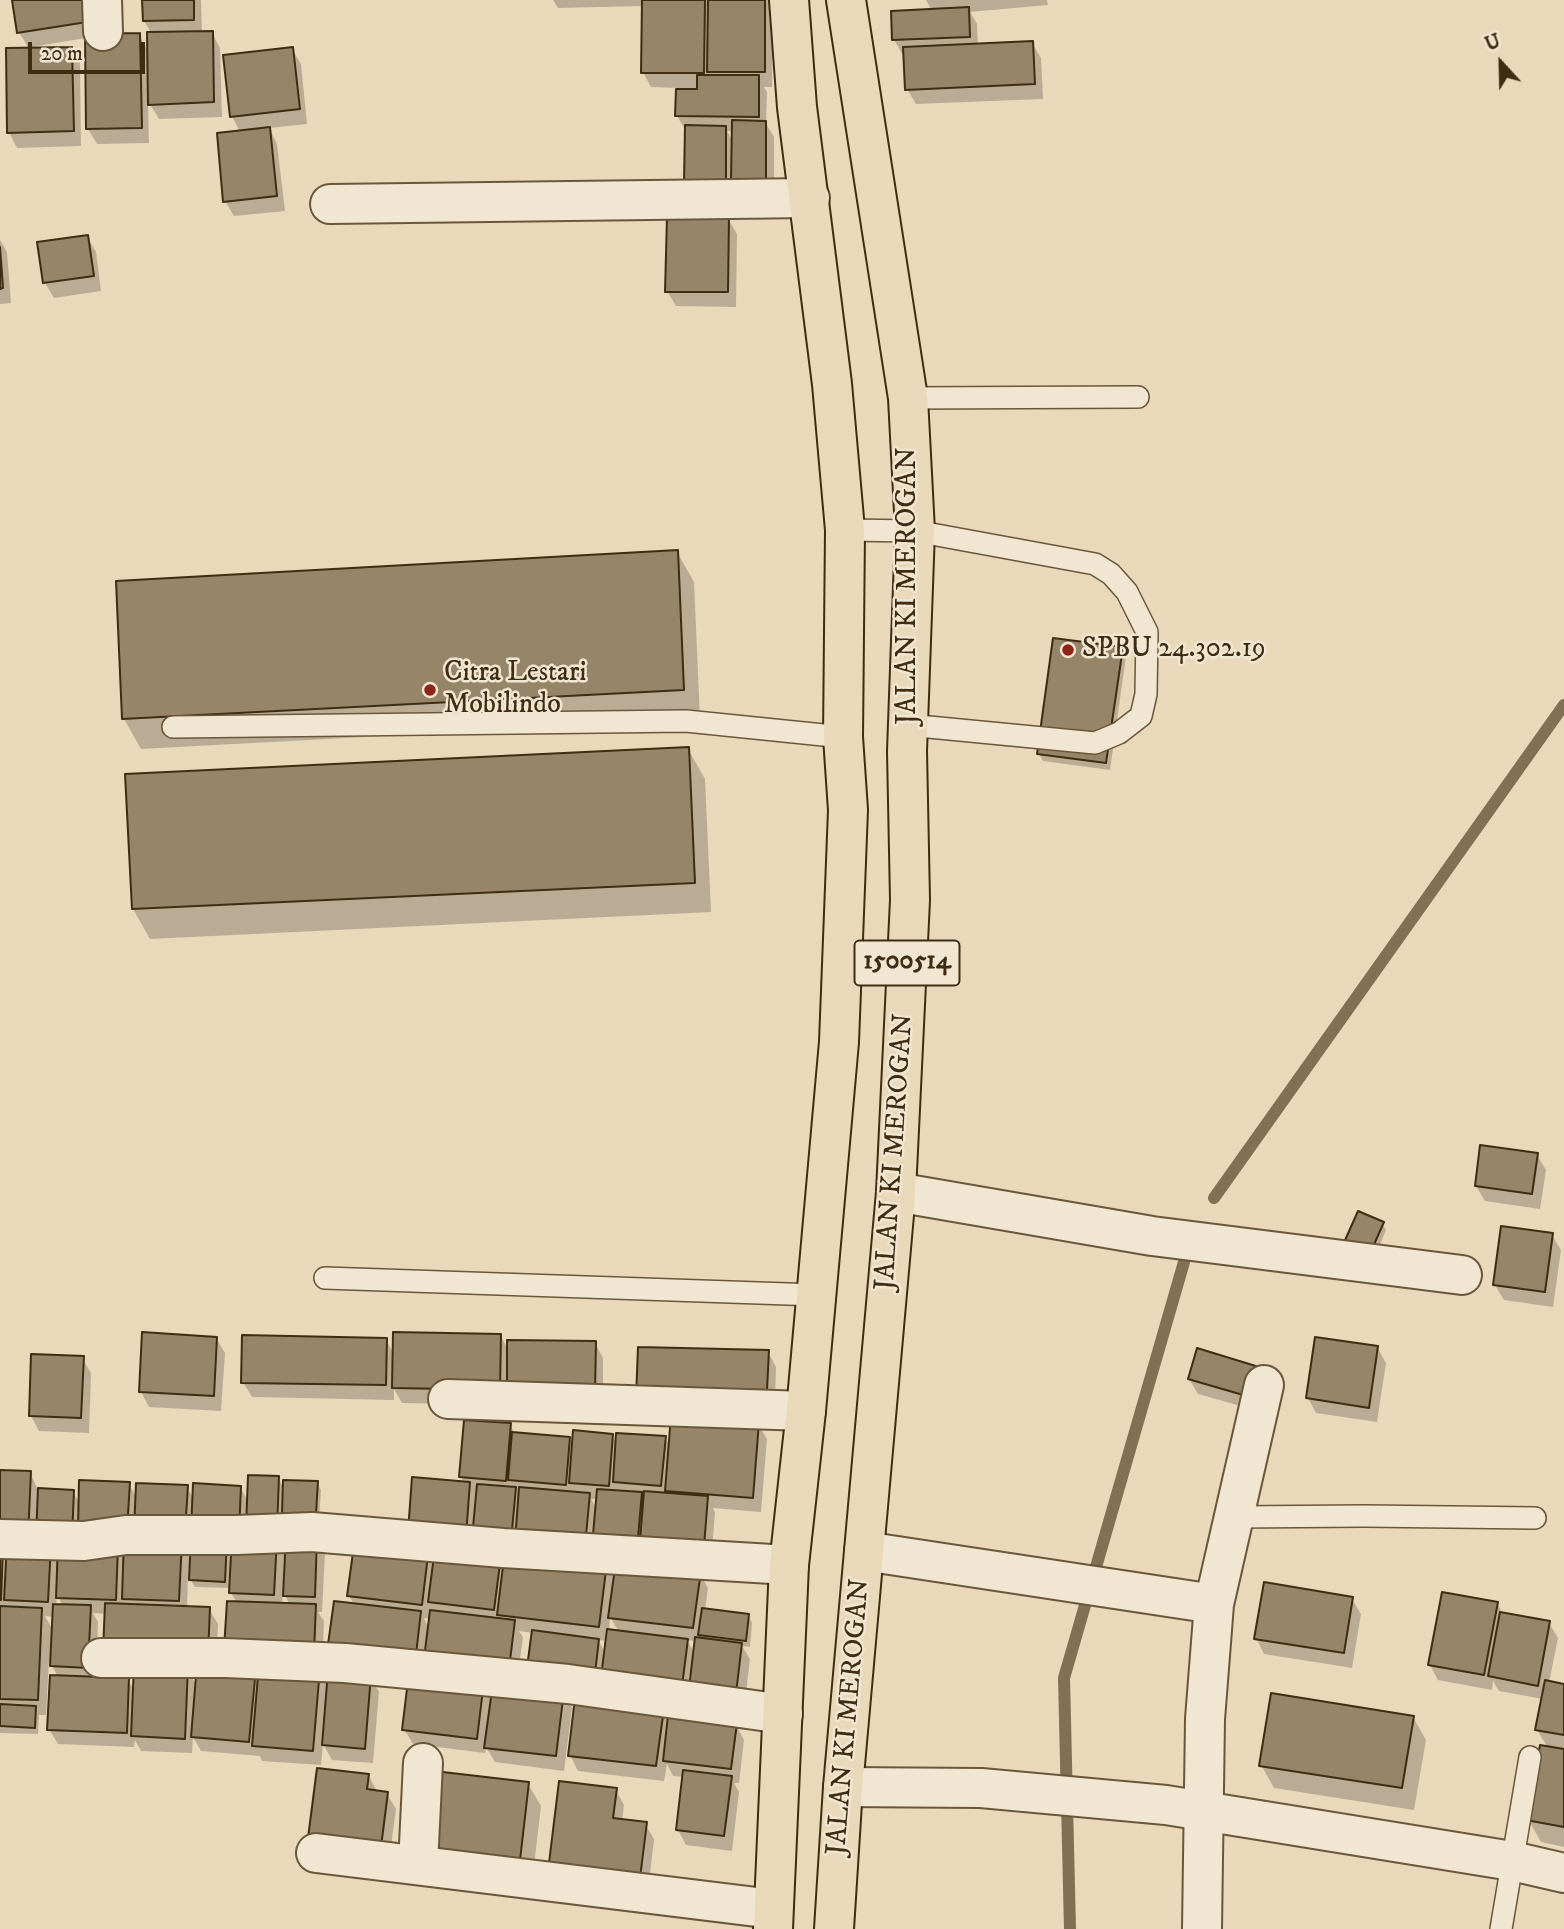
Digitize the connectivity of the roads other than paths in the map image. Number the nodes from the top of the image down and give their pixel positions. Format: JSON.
{"nodes":[{"id":1,"x":789,"y":0,"type":"edge"},
{"id":2,"x":846,"y":0,"type":"edge"},
{"id":3,"x":810,"y":198,"type":"junction"},
{"id":4,"x":330,"y":204,"type":"dead end"},
{"id":5,"x":1138,"y":397,"type":"dead end"},
{"id":6,"x":908,"y":398,"type":"junction"},
{"id":7,"x":845,"y":530,"type":"junction"},
{"id":8,"x":915,"y":531,"type":"junction"},
{"id":9,"x":908,"y":725,"type":"junction"},
{"id":10,"x":173,"y":727,"type":"dead end"},
{"id":11,"x":843,"y":737,"type":"junction"},
{"id":12,"x":896,"y":1192,"type":"junction"},
{"id":13,"x":1462,"y":1275,"type":"dead end"},
{"id":14,"x":325,"y":1278,"type":"dead end"},
{"id":15,"x":817,"y":1295,"type":"junction"},
{"id":16,"x":1264,"y":1385,"type":"dead end"},
{"id":17,"x":448,"y":1399,"type":"dead end"},
{"id":18,"x":806,"y":1410,"type":"junction"},
{"id":19,"x":1235,"y":1517,"type":"junction"},
{"id":20,"x":1535,"y":1518,"type":"dead end"},
{"id":21,"x":0,"y":1539,"type":"edge"},
{"id":22,"x":864,"y":1551,"type":"junction"},
{"id":23,"x":789,"y":1565,"type":"junction"},
{"id":24,"x":1214,"y":1604,"type":"junction"},
{"id":25,"x":101,"y":1658,"type":"dead end"},
{"id":26,"x":783,"y":1714,"type":"junction"},
{"id":27,"x":1530,"y":1757,"type":"dead end"},
{"id":28,"x":423,"y":1763,"type":"dead end"},
{"id":29,"x":843,"y":1787,"type":"junction"},
{"id":30,"x":1203,"y":1812,"type":"junction"},
{"id":31,"x":316,"y":1853,"type":"dead end"},
{"id":32,"x":1512,"y":1861,"type":"junction"},
{"id":33,"x":418,"y":1865,"type":"junction"},
{"id":34,"x":1564,"y":1872,"type":"edge"},
{"id":35,"x":773,"y":1919,"type":"edge"},
{"id":36,"x":834,"y":1929,"type":"edge"},
{"id":37,"x":1202,"y":1929,"type":"edge"},
{"id":38,"x":1501,"y":1929,"type":"edge"}],
"edges":[{"from":1,"to":3,"type":"highway","number":"1500514"},
{"from":2,"to":6,"type":"highway","name":"JALAN KI MEROGAN","number":"1500514"},
{"from":3,"to":4,"type":"street"},
{"from":3,"to":7,"type":"highway","number":"1500514"},
{"from":5,"to":6,"type":"lane"},
{"from":6,"to":8,"type":"highway","name":"JALAN KI MEROGAN","number":"1500514"},
{"from":7,"to":8,"type":"lane"},
{"from":7,"to":11,"type":"highway","number":"1500514"},
{"from":8,"to":9,"type":"highway","name":"JALAN KI MEROGAN","number":"1500514"},
{"from":8,"to":9,"type":"lane"},
{"from":9,"to":12,"type":"highway","name":"JALAN KI MEROGAN","number":"1500514"},
{"from":10,"to":11,"type":"lane"},
{"from":11,"to":15,"type":"highway","number":"1500514"},
{"from":12,"to":13,"type":"street"},
{"from":12,"to":22,"type":"highway","name":"JALAN KI MEROGAN","number":"1500514"},
{"from":14,"to":15,"type":"lane"},
{"from":15,"to":18,"type":"highway","number":"1500514"},
{"from":16,"to":19,"type":"street"},
{"from":17,"to":18,"type":"street"},
{"from":18,"to":23,"type":"highway","number":"1500514"},
{"from":19,"to":20,"type":"lane"},
{"from":19,"to":24,"type":"street"},
{"from":21,"to":23,"type":"street"},
{"from":22,"to":24,"type":"street"},
{"from":22,"to":29,"type":"highway","name":"JALAN KI MEROGAN","number":"1500514"},
{"from":23,"to":26,"type":"highway","number":"1500514"},
{"from":24,"to":30,"type":"street"},
{"from":25,"to":26,"type":"street"},
{"from":26,"to":35,"type":"highway","number":"1500514"},
{"from":27,"to":32,"type":"lane"},
{"from":28,"to":33,"type":"street"},
{"from":29,"to":30,"type":"street"},
{"from":29,"to":36,"type":"highway","name":"JALAN KI MEROGAN","number":"1500514"},
{"from":30,"to":32,"type":"street"},
{"from":30,"to":37,"type":"street"},
{"from":31,"to":33,"type":"street"},
{"from":32,"to":34,"type":"street"},
{"from":32,"to":38,"type":"lane"},
{"from":33,"to":35,"type":"street"}]}
